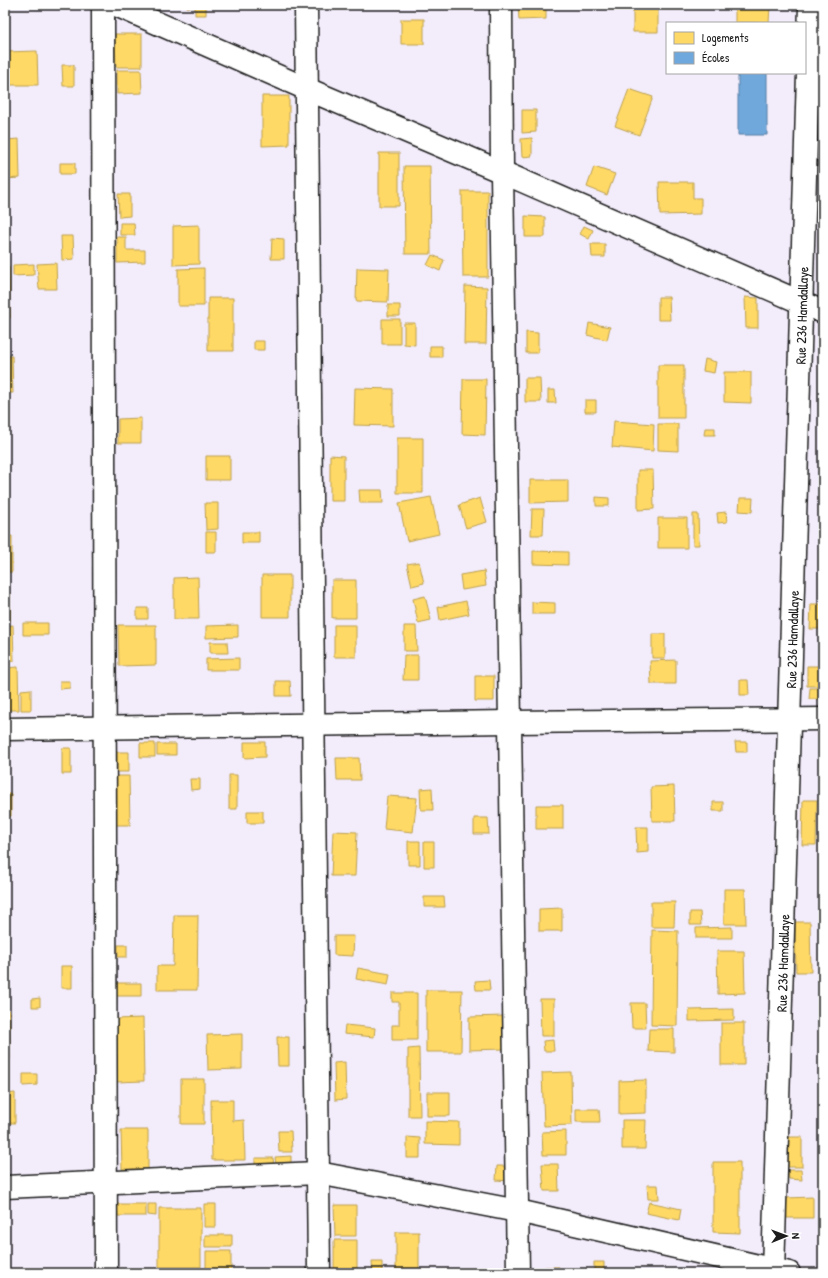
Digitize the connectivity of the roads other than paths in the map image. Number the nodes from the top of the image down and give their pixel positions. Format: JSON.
{"nodes":[{"id":1,"x":103,"y":5,"type":"edge"},
{"id":2,"x":116,"y":5,"type":"edge"},
{"id":3,"x":306,"y":5,"type":"edge"},
{"id":4,"x":501,"y":5,"type":"edge"},
{"id":5,"x":810,"y":5,"type":"edge"},
{"id":6,"x":307,"y":89,"type":"junction"},
{"id":7,"x":502,"y":172,"type":"junction"},
{"id":8,"x":801,"y":302,"type":"junction"},
{"id":9,"x":823,"y":312,"type":"edge"},
{"id":10,"x":823,"y":719,"type":"edge"},
{"id":11,"x":789,"y":720,"type":"junction"},
{"id":12,"x":510,"y":722,"type":"junction"},
{"id":13,"x":314,"y":725,"type":"junction"},
{"id":14,"x":105,"y":728,"type":"junction"},
{"id":15,"x":5,"y":729,"type":"edge"},
{"id":16,"x":318,"y":1173,"type":"junction"},
{"id":17,"x":106,"y":1182,"type":"junction"},
{"id":18,"x":5,"y":1187,"type":"edge"},
{"id":19,"x":518,"y":1211,"type":"junction"},
{"id":20,"x":778,"y":1271,"type":"edge"},
{"id":21,"x":106,"y":1273,"type":"edge"},
{"id":22,"x":319,"y":1273,"type":"edge"},
{"id":23,"x":518,"y":1273,"type":"edge"}],
"edges":[{"from":1,"to":14,"type":"street"},
{"from":2,"to":6,"type":"street"},
{"from":3,"to":6,"type":"street"},
{"from":4,"to":7,"type":"street"},
{"from":5,"to":8,"type":"street","name":"Rue 236 Hamdallaye"},
{"from":6,"to":7,"type":"street"},
{"from":6,"to":13,"type":"street"},
{"from":7,"to":8,"type":"street"},
{"from":7,"to":12,"type":"street"},
{"from":8,"to":9,"type":"street"},
{"from":8,"to":11,"type":"street","name":"Rue 236 Hamdallaye"},
{"from":10,"to":11,"type":"street"},
{"from":11,"to":12,"type":"street"},
{"from":11,"to":20,"type":"street","name":"Rue 236 Hamdallaye"},
{"from":12,"to":13,"type":"street"},
{"from":12,"to":19,"type":"street"},
{"from":13,"to":14,"type":"street"},
{"from":13,"to":16,"type":"street"},
{"from":14,"to":15,"type":"street"},
{"from":14,"to":17,"type":"street"},
{"from":16,"to":17,"type":"street"},
{"from":16,"to":19,"type":"street"},
{"from":16,"to":22,"type":"street"},
{"from":17,"to":18,"type":"street"},
{"from":17,"to":21,"type":"street"},
{"from":19,"to":20,"type":"street"},
{"from":19,"to":23,"type":"street"}]}
